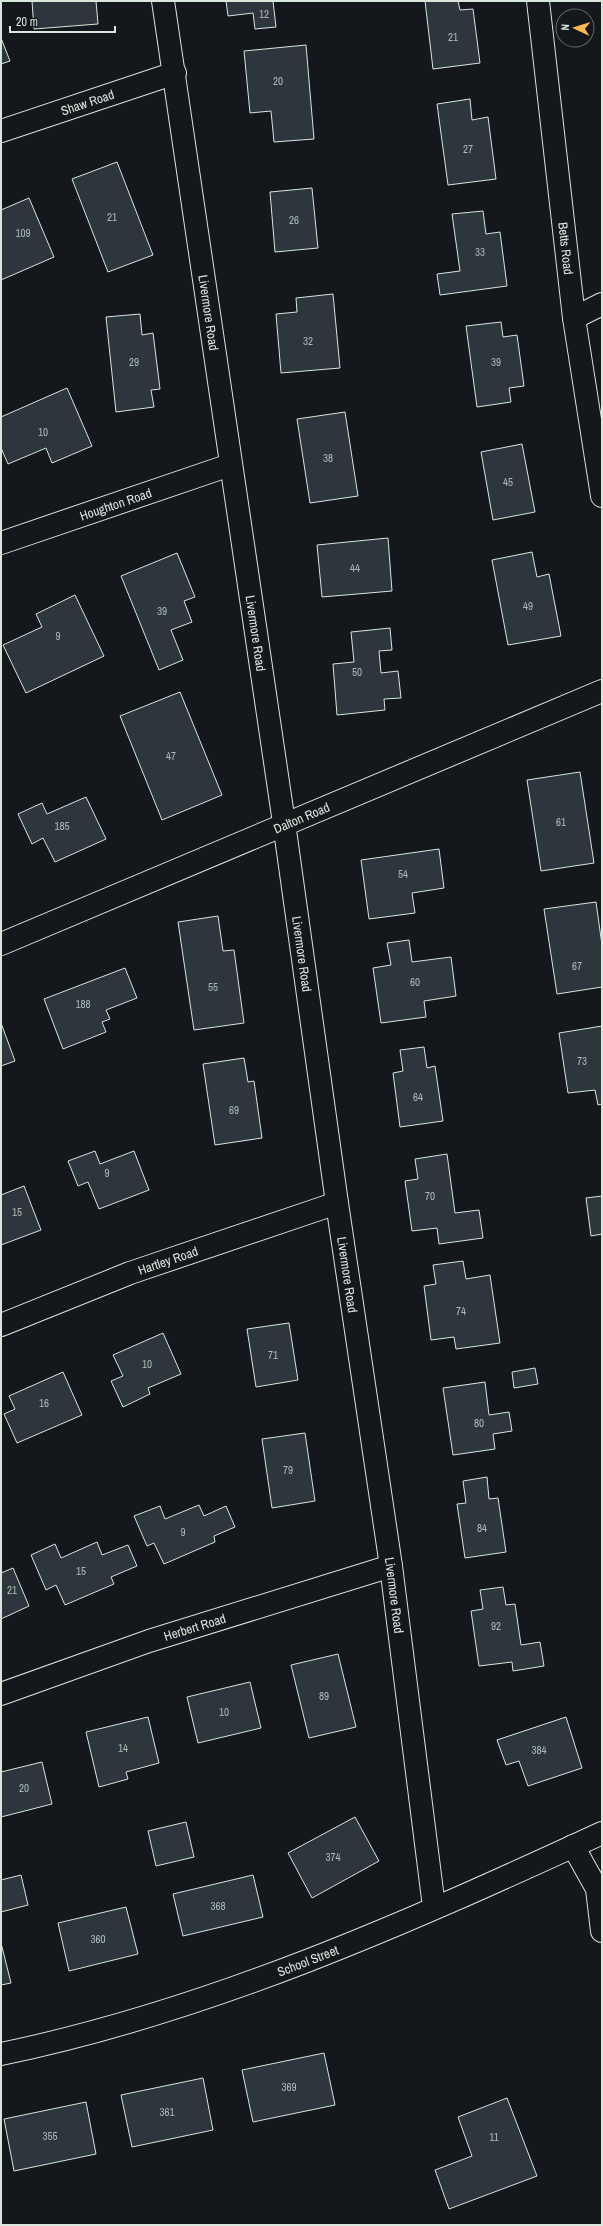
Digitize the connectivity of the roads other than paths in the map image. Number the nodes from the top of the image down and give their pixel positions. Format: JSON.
{"nodes":[{"id":1,"x":163,"y":1,"type":"edge"},
{"id":2,"x":538,"y":1,"type":"edge"},
{"id":3,"x":175,"y":74,"type":"junction"},
{"id":4,"x":1,"y":131,"type":"edge"},
{"id":5,"x":602,"y":304,"type":"edge"},
{"id":6,"x":574,"y":318,"type":"junction"},
{"id":7,"x":230,"y":465,"type":"junction"},
{"id":8,"x":602,"y":496,"type":"edge"},
{"id":9,"x":1,"y":543,"type":"edge"},
{"id":10,"x":602,"y":691,"type":"edge"},
{"id":11,"x":284,"y":823,"type":"junction"},
{"id":12,"x":1,"y":944,"type":"edge"},
{"id":13,"x":337,"y":1203,"type":"junction"},
{"id":14,"x":1,"y":1325,"type":"edge"},
{"id":15,"x":391,"y":1566,"type":"junction"},
{"id":16,"x":1,"y":1694,"type":"edge"},
{"id":17,"x":602,"y":1833,"type":"edge"},
{"id":18,"x":573,"y":1846,"type":"junction"},
{"id":19,"x":434,"y":1907,"type":"junction"},
{"id":20,"x":602,"y":1931,"type":"edge"},
{"id":21,"x":1,"y":2054,"type":"edge"}],
"edges":[{"from":1,"to":3,"type":"street","name":"Livermore Road"},
{"from":2,"to":6,"type":"street","name":"Betts Road"},
{"from":3,"to":4,"type":"street","name":"Shaw Road"},
{"from":3,"to":7,"type":"street","name":"Livermore Road"},
{"from":5,"to":6,"type":"street"},
{"from":6,"to":8,"type":"street","name":"Betts Road"},
{"from":7,"to":9,"type":"street","name":"Houghton Road"},
{"from":7,"to":11,"type":"street","name":"Livermore Road"},
{"from":10,"to":11,"type":"street","name":"Dalton Road"},
{"from":11,"to":12,"type":"street","name":"Dalton Road"},
{"from":11,"to":13,"type":"street","name":"Livermore Road"},
{"from":13,"to":14,"type":"street","name":"Hartley Road"},
{"from":13,"to":15,"type":"street","name":"Livermore Road"},
{"from":15,"to":16,"type":"street","name":"Herbert Road"},
{"from":15,"to":19,"type":"street","name":"Livermore Road"},
{"from":17,"to":18,"type":"street","name":"School Street"},
{"from":18,"to":19,"type":"street","name":"School Street"},
{"from":18,"to":20,"type":"street"},
{"from":19,"to":21,"type":"street","name":"School Street"}]}
